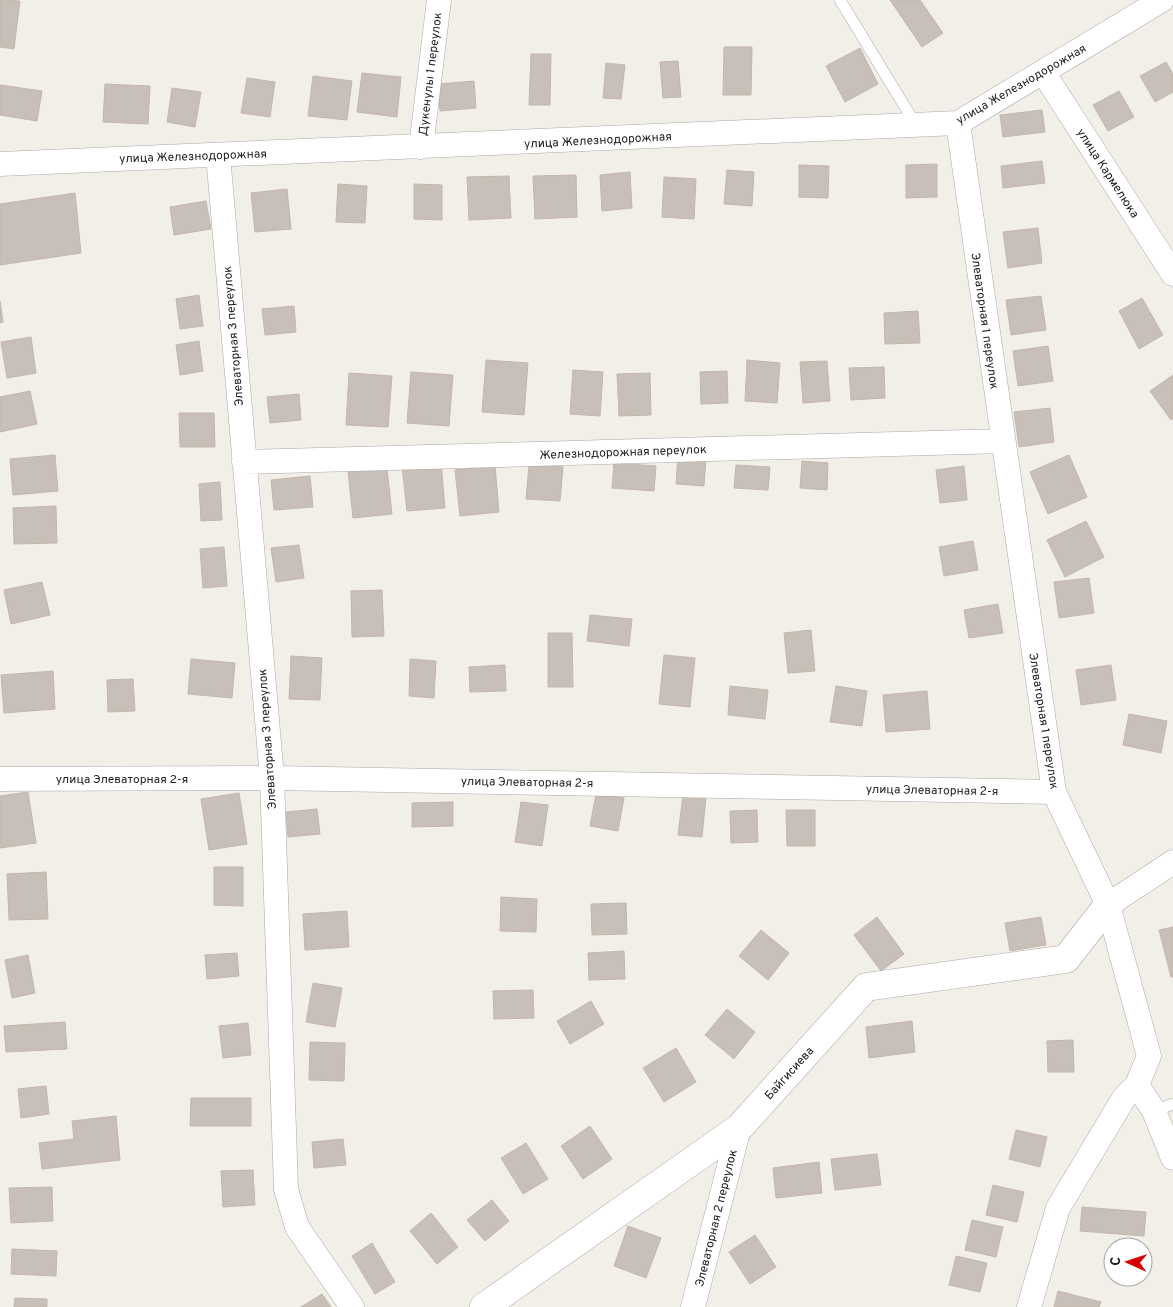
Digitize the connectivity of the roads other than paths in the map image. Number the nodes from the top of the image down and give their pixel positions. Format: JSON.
{"nodes":[{"id":1,"x":440,"y":0,"type":"edge"},
{"id":2,"x":840,"y":0,"type":"edge"},
{"id":3,"x":1162,"y":0,"type":"edge"},
{"id":4,"x":1043,"y":72,"type":"junction"},
{"id":5,"x":958,"y":124,"type":"junction"},
{"id":6,"x":916,"y":125,"type":"junction"},
{"id":7,"x":420,"y":148,"type":"junction"},
{"id":8,"x":218,"y":155,"type":"junction"},
{"id":9,"x":0,"y":164,"type":"edge"},
{"id":10,"x":1173,"y":274,"type":"edge"},
{"id":11,"x":1002,"y":441,"type":"junction"},
{"id":12,"x":244,"y":462,"type":"junction"},
{"id":13,"x":272,"y":778,"type":"junction"},
{"id":14,"x":0,"y":779,"type":"edge"},
{"id":15,"x":1054,"y":792,"type":"junction"},
{"id":16,"x":1173,"y":862,"type":"edge"},
{"id":17,"x":1108,"y":904,"type":"junction"},
{"id":18,"x":1137,"y":1085,"type":"junction"},
{"id":19,"x":1164,"y":1107,"type":"edge"},
{"id":20,"x":739,"y":1128,"type":"junction"},
{"id":21,"x":1173,"y":1158,"type":"edge"},
{"id":22,"x":352,"y":1307,"type":"edge"},
{"id":23,"x":484,"y":1307,"type":"edge"},
{"id":24,"x":693,"y":1307,"type":"edge"},
{"id":25,"x":1029,"y":1307,"type":"edge"}],
"edges":[{"from":1,"to":7,"type":"street","name":"Дукенулы 1 переулок"},
{"from":2,"to":6,"type":"lane"},
{"from":3,"to":4,"type":"street","name":"улица Железнодорожная"},
{"from":4,"to":5,"type":"street","name":"улица Железнодорожная"},
{"from":4,"to":10,"type":"street","name":"улица Кармелюка"},
{"from":5,"to":6,"type":"street","name":"улица Железнодорожная"},
{"from":5,"to":11,"type":"street","name":"Элеваторная 1 переулок"},
{"from":6,"to":7,"type":"street","name":"улица Железнодорожная"},
{"from":7,"to":8,"type":"street","name":"улица Железнодорожная"},
{"from":8,"to":9,"type":"street","name":"улица Железнодорожная"},
{"from":8,"to":12,"type":"street","name":"Элеваторная 3 переулок"},
{"from":11,"to":12,"type":"street","name":"Железнодорожная переулок"},
{"from":11,"to":15,"type":"street","name":"Элеваторная 1 переулок"},
{"from":12,"to":13,"type":"street","name":"Элеваторная 3 переулок"},
{"from":13,"to":14,"type":"street","name":"улица Элеваторная 2-я"},
{"from":13,"to":15,"type":"street","name":"улица Элеваторная 2-я"},
{"from":13,"to":22,"type":"street","name":"Элеваторная 3 переулок"},
{"from":15,"to":17,"type":"street","name":"Элеваторная 1 переулок"},
{"from":16,"to":17,"type":"street"},
{"from":17,"to":18,"type":"street","name":"Элеваторная 1 переулок"},
{"from":17,"to":20,"type":"street","name":"Байгисиева"},
{"from":18,"to":19,"type":"street"},
{"from":18,"to":25,"type":"street","name":"Элеваторная 1 переулок"},
{"from":19,"to":21,"type":"street"},
{"from":20,"to":23,"type":"street","name":"Байгисиева"},
{"from":20,"to":24,"type":"street","name":"Элеваторная 2 переулок"}]}
